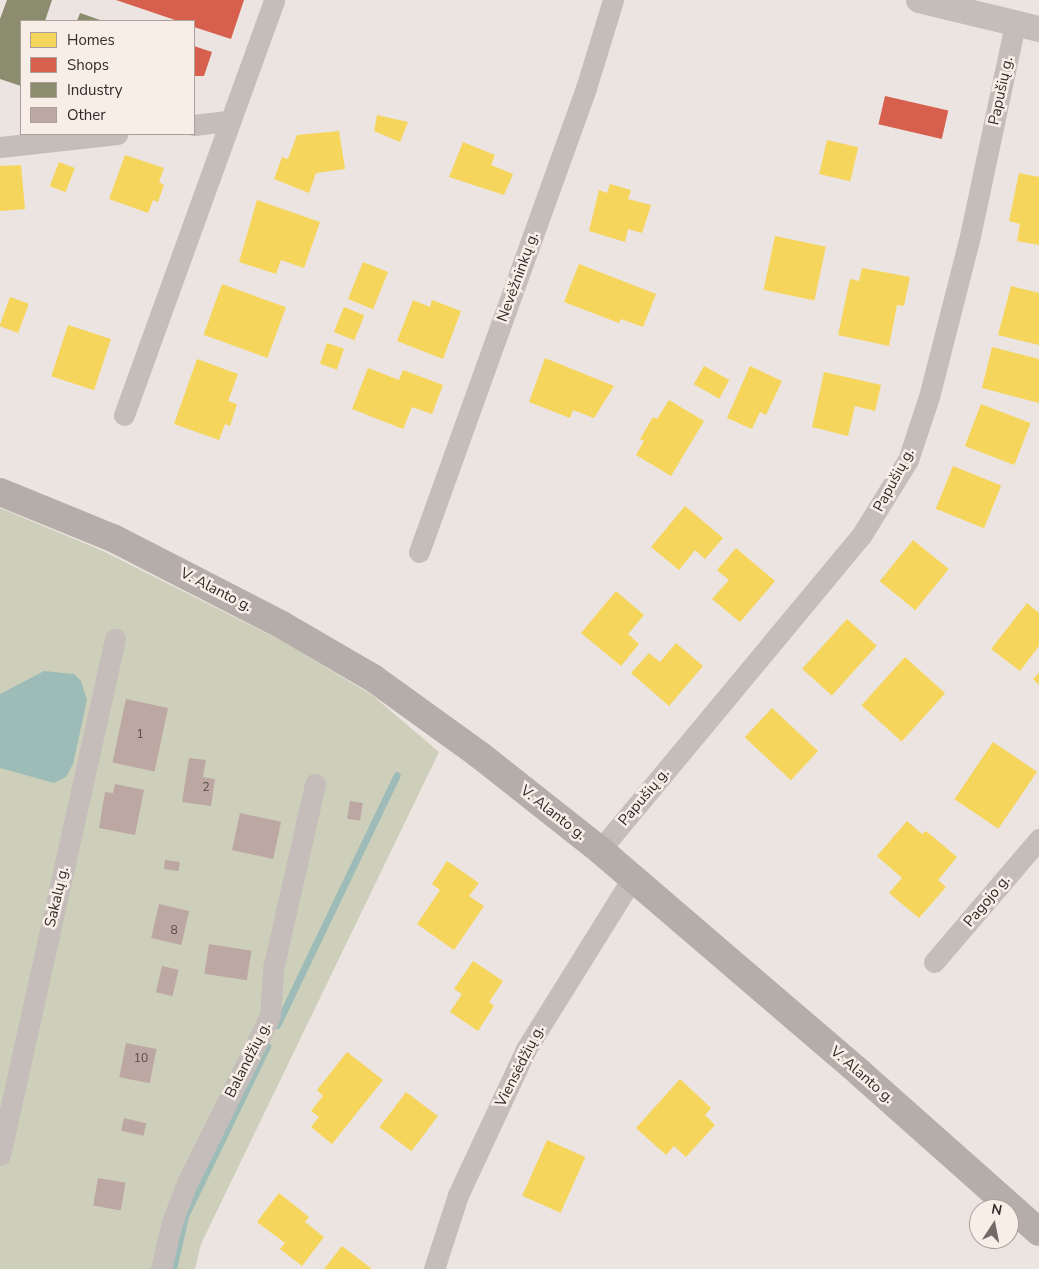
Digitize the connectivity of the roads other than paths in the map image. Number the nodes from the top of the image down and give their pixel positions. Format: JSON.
{"nodes":[{"id":1,"x":274,"y":0,"type":"edge"},
{"id":2,"x":613,"y":0,"type":"edge"},
{"id":3,"x":919,"y":0,"type":"edge"},
{"id":4,"x":1027,"y":27,"type":"edge"},
{"id":5,"x":229,"y":121,"type":"junction"},
{"id":6,"x":195,"y":125,"type":"edge"},
{"id":7,"x":108,"y":135,"type":"edge"},
{"id":8,"x":0,"y":147,"type":"edge"},
{"id":9,"x":124,"y":415,"type":"dead end"},
{"id":10,"x":0,"y":492,"type":"edge"},
{"id":11,"x":419,"y":552,"type":"dead end"},
{"id":12,"x":115,"y":639,"type":"dead end"},
{"id":13,"x":315,"y":784,"type":"dead end"},
{"id":14,"x":1039,"y":839,"type":"edge"},
{"id":15,"x":600,"y":850,"type":"junction"},
{"id":16,"x":633,"y":877,"type":"junction"},
{"id":17,"x":934,"y":962,"type":"dead end"},
{"id":18,"x":0,"y":1155,"type":"edge"},
{"id":19,"x":1039,"y":1232,"type":"edge"},
{"id":20,"x":161,"y":1269,"type":"edge"},
{"id":21,"x":434,"y":1269,"type":"edge"}],
"edges":[{"from":1,"to":5,"type":"street"},
{"from":2,"to":11,"type":"street","name":"Nevėžninkų g."},
{"from":3,"to":4,"type":"street"},
{"from":4,"to":15,"type":"street","name":"Papušių g."},
{"from":5,"to":6,"type":"street"},
{"from":5,"to":9,"type":"street"},
{"from":7,"to":8,"type":"street"},
{"from":10,"to":15,"type":"main road","name":"V. Alanto g."},
{"from":12,"to":18,"type":"street","name":"Sakalų g."},
{"from":13,"to":20,"type":"street","name":"Balandžių g."},
{"from":14,"to":17,"type":"street","name":"Pagojo g."},
{"from":15,"to":16,"type":"main road","name":"V. Alanto g."},
{"from":16,"to":19,"type":"main road","name":"V. Alanto g."},
{"from":16,"to":21,"type":"street","name":"Viensėdžių g."}]}
